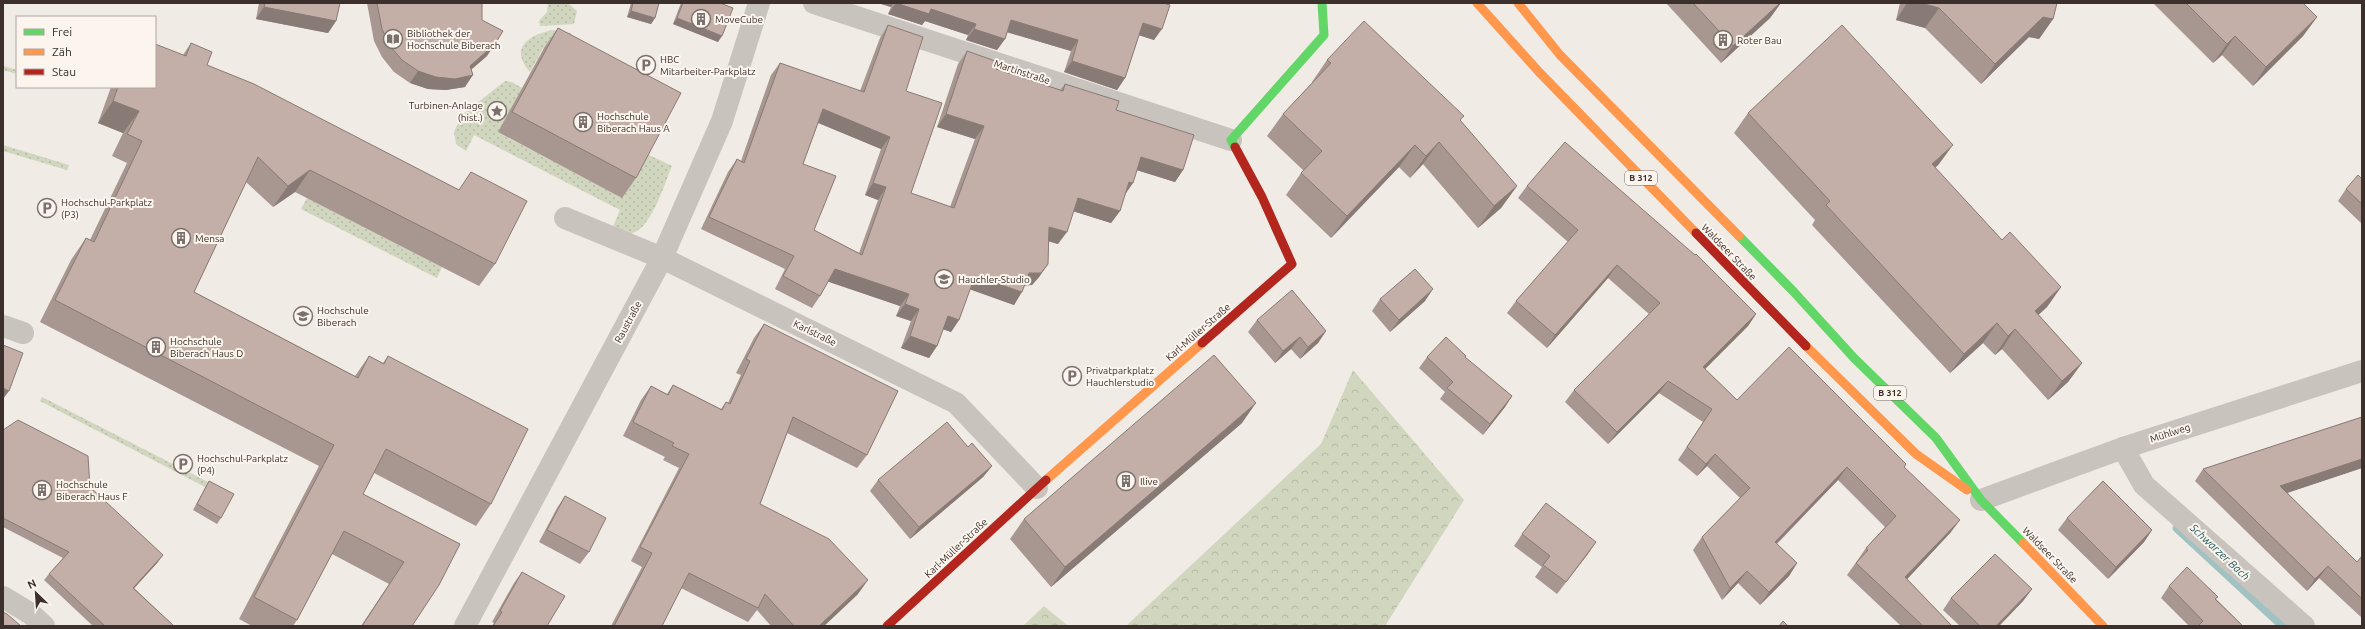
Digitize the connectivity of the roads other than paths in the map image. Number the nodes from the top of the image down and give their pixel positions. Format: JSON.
{"nodes":[{"id":1,"x":759,"y":3,"type":"edge"},
{"id":2,"x":814,"y":3,"type":"edge"},
{"id":3,"x":1322,"y":3,"type":"edge"},
{"id":4,"x":1477,"y":3,"type":"edge"},
{"id":5,"x":1518,"y":3,"type":"edge"},
{"id":6,"x":1230,"y":140,"type":"junction"},
{"id":7,"x":565,"y":218,"type":"dead end"},
{"id":8,"x":662,"y":258,"type":"junction"},
{"id":9,"x":2362,"y":371,"type":"edge"},
{"id":10,"x":2123,"y":448,"type":"junction"},
{"id":11,"x":1038,"y":488,"type":"junction"},
{"id":12,"x":1981,"y":500,"type":"junction"},
{"id":13,"x":3,"y":597,"type":"edge"},
{"id":14,"x":44,"y":626,"type":"edge"},
{"id":15,"x":464,"y":626,"type":"edge"},
{"id":16,"x":887,"y":626,"type":"edge"},
{"id":17,"x":2103,"y":626,"type":"edge"},
{"id":18,"x":2304,"y":626,"type":"edge"}],
"edges":[{"from":1,"to":8,"type":"street","name":"Raustraße"},
{"from":2,"to":6,"type":"street","name":"Martinstraße"},
{"from":3,"to":6,"type":"main road"},
{"from":4,"to":12,"type":"main road","name":"Waldseer Straße","number":"B 312"},
{"from":5,"to":12,"type":"main road","name":"Waldseer Straße","number":"B 312"},
{"from":6,"to":11,"type":"main road","name":"Karl-Müller-Straße"},
{"from":7,"to":8,"type":"street","name":"Karlstraße"},
{"from":8,"to":11,"type":"street","name":"Karlstraße"},
{"from":8,"to":15,"type":"street","name":"Raustraße"},
{"from":9,"to":10,"type":"street","name":"Mühlweg"},
{"from":10,"to":12,"type":"street","name":"Mühlweg"},
{"from":10,"to":18,"type":"street"},
{"from":11,"to":16,"type":"main road","name":"Karl-Müller-Straße"},
{"from":12,"to":17,"type":"main road","name":"Waldseer Straße","number":"B 312"},
{"from":13,"to":14,"type":"street"}]}
